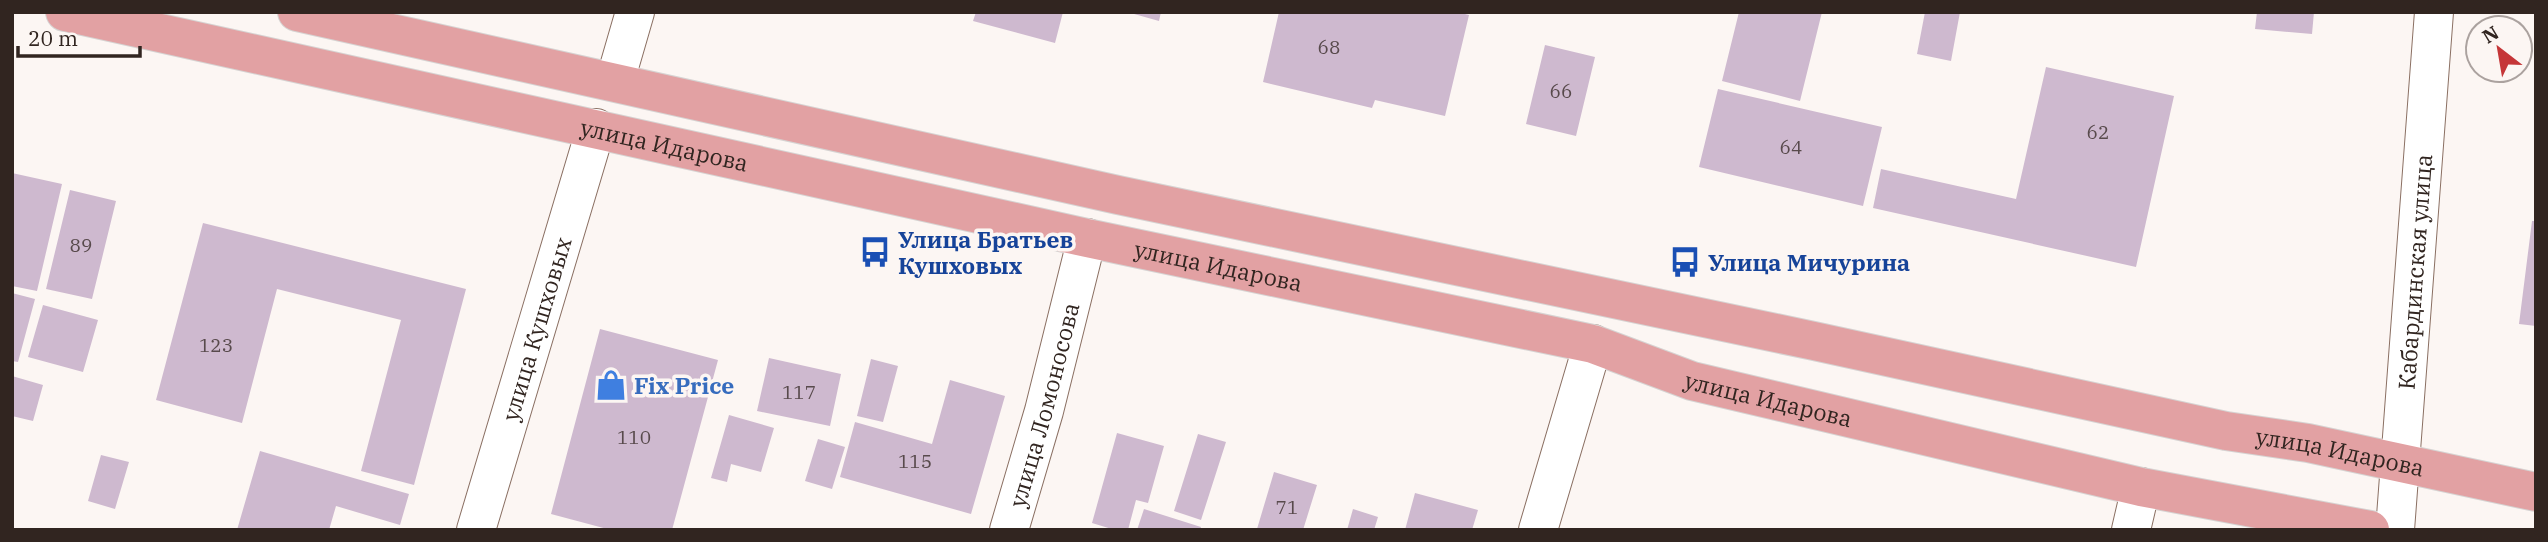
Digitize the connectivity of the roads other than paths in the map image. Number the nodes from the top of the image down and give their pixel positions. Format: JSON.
{"nodes":[{"id":1,"x":65,"y":12,"type":"edge"},
{"id":2,"x":297,"y":12,"type":"edge"},
{"id":3,"x":635,"y":12,"type":"edge"},
{"id":4,"x":2434,"y":12,"type":"edge"},
{"id":5,"x":615,"y":81,"type":"junction"},
{"id":6,"x":596,"y":128,"type":"junction"},
{"id":7,"x":1087,"y":238,"type":"junction"},
{"id":8,"x":1593,"y":344,"type":"junction"},
{"id":9,"x":2400,"y":463,"type":"junction"},
{"id":10,"x":2141,"y":487,"type":"junction"},
{"id":11,"x":2536,"y":492,"type":"edge"},
{"id":12,"x":476,"y":530,"type":"edge"},
{"id":13,"x":1009,"y":530,"type":"edge"},
{"id":14,"x":1538,"y":530,"type":"edge"},
{"id":15,"x":2131,"y":530,"type":"edge"},
{"id":16,"x":2370,"y":530,"type":"edge"},
{"id":17,"x":2395,"y":530,"type":"edge"}],
"edges":[{"from":1,"to":6,"type":"main road","name":"улица Идарова"},
{"from":2,"to":5,"type":"main road","name":"улица Идарова"},
{"from":3,"to":5,"type":"street"},
{"from":4,"to":9,"type":"street","name":"Кабардинская улица"},
{"from":5,"to":9,"type":"main road","name":"улица Идарова"},
{"from":6,"to":7,"type":"main road","name":"улица Идарова"},
{"from":6,"to":12,"type":"street","name":"улица Кушховых"},
{"from":7,"to":8,"type":"main road","name":"улица Идарова"},
{"from":7,"to":13,"type":"street","name":"улица Ломоносова"},
{"from":8,"to":10,"type":"main road","name":"улица Идарова"},
{"from":8,"to":14,"type":"street"},
{"from":9,"to":11,"type":"main road","name":"улица Идарова"},
{"from":9,"to":17,"type":"street","name":"Кабардинская улица"},
{"from":10,"to":15,"type":"street"},
{"from":10,"to":16,"type":"main road","name":"улица Идарова"}]}
